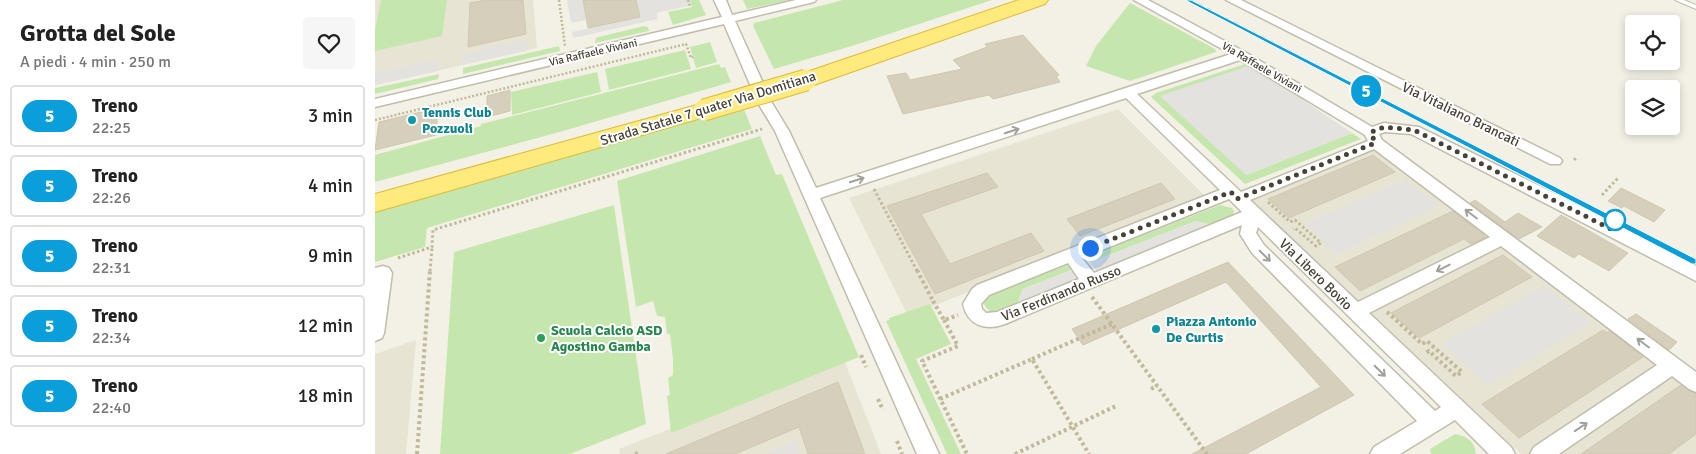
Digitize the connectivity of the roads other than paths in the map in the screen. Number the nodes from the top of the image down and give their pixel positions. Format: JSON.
{"nodes":[{"id":1,"x":720,"y":0,"type":"edge"},
{"id":2,"x":810,"y":0,"type":"edge"},
{"id":3,"x":1009,"y":0,"type":"edge"},
{"id":4,"x":1038,"y":0,"type":"edge"},
{"id":5,"x":1140,"y":0,"type":"edge"},
{"id":6,"x":1232,"y":0,"type":"edge"},
{"id":7,"x":1678,"y":0,"type":"edge"},
{"id":8,"x":1696,"y":7,"type":"edge"},
{"id":9,"x":728,"y":20,"type":"junction"},
{"id":10,"x":1241,"y":54,"type":"junction"},
{"id":11,"x":803,"y":74,"type":"junction"},
{"id":12,"x":1128,"y":93,"type":"junction"},
{"id":13,"x":375,"y":103,"type":"edge"},
{"id":14,"x":701,"y":105,"type":"junction"},
{"id":15,"x":1373,"y":137,"type":"junction"},
{"id":16,"x":1555,"y":161,"type":"dead end"},
{"id":17,"x":375,"y":190,"type":"edge"},
{"id":18,"x":811,"y":195,"type":"junction"},
{"id":19,"x":1234,"y":196,"type":"junction"},
{"id":20,"x":375,"y":203,"type":"edge"},
{"id":21,"x":1253,"y":214,"type":"junction"},
{"id":22,"x":1502,"y":238,"type":"junction"},
{"id":23,"x":1072,"y":256,"type":"junction"},
{"id":24,"x":1696,"y":274,"type":"edge"},
{"id":25,"x":375,"y":275,"type":"edge"},
{"id":26,"x":1087,"y":282,"type":"junction"},
{"id":27,"x":1355,"y":312,"type":"junction"},
{"id":28,"x":375,"y":333,"type":"edge"},
{"id":29,"x":1672,"y":365,"type":"junction"},
{"id":30,"x":1696,"y":383,"type":"edge"},
{"id":31,"x":1457,"y":409,"type":"junction"},
{"id":32,"x":1433,"y":423,"type":"junction"},
{"id":33,"x":928,"y":454,"type":"edge"},
{"id":34,"x":1381,"y":454,"type":"edge"},
{"id":35,"x":1504,"y":454,"type":"edge"},
{"id":36,"x":1541,"y":454,"type":"edge"}],
"edges":[{"from":1,"to":9,"type":"street"},
{"from":2,"to":9,"type":"street","name":"Via Raffaele Viviani"},
{"from":3,"to":11,"type":"highway","name":"Strada Statale 7 quater Via Domitiana"},
{"from":4,"to":11,"type":"highway","name":"Strada Statale 7 quater Via Domitiana"},
{"from":5,"to":10,"type":"street","name":"Via Raffaele Viviani"},
{"from":6,"to":16,"type":"street","name":"Via Vitaliano Brancati"},
{"from":7,"to":8,"type":"lane"},
{"from":9,"to":13,"type":"street","name":"Via Raffaele Viviani"},
{"from":9,"to":18,"type":"street"},
{"from":10,"to":12,"type":"street"},
{"from":10,"to":15,"type":"street","name":"Via Raffaele Viviani"},
{"from":11,"to":14,"type":"highway","name":"Strada Statale 7 quater Via Domitiana","bridge":true},
{"from":18,"to":12,"type":"street","one_way":true},
{"from":12,"to":19,"type":"street","name":"Via Libero Bovio"},
{"from":14,"to":17,"type":"highway","name":"Strada Statale 7 quater Via Domitiana"},
{"from":14,"to":20,"type":"highway","name":"Strada Statale 7 quater Via Domitiana"},
{"from":15,"to":19,"type":"street"},
{"from":22,"to":15,"type":"street","name":"Via Raffaele Viviani","one_way":true},
{"from":15,"to":24,"type":"street"},
{"from":18,"to":33,"type":"street"},
{"from":19,"to":21,"type":"street","name":"Via Libero Bovio"},
{"from":19,"to":23,"type":"street"},
{"from":21,"to":26,"type":"street","name":"Via Ferdinando Russo"},
{"from":21,"to":27,"type":"street","name":"Via Libero Bovio"},
{"from":21,"to":32,"type":"street","one_way":true},
{"from":22,"to":27,"type":"street","one_way":true},
{"from":29,"to":22,"type":"street","name":"Via Raffaele Viviani","one_way":true},
{"from":23,"to":26,"type":"street"},
{"from":23,"to":26,"type":"street","name":"Via Ferdinando Russo"},
{"from":25,"to":28,"type":"street"},
{"from":27,"to":31,"type":"street","name":"Via Libero Bovio"},
{"from":29,"to":30,"type":"street","name":"Via Raffaele Viviani"},
{"from":36,"to":29,"type":"street","one_way":true},
{"from":31,"to":32,"type":"street"},
{"from":31,"to":35,"type":"street","name":"Via Libero Bovio"},
{"from":32,"to":34,"type":"street"}]}
